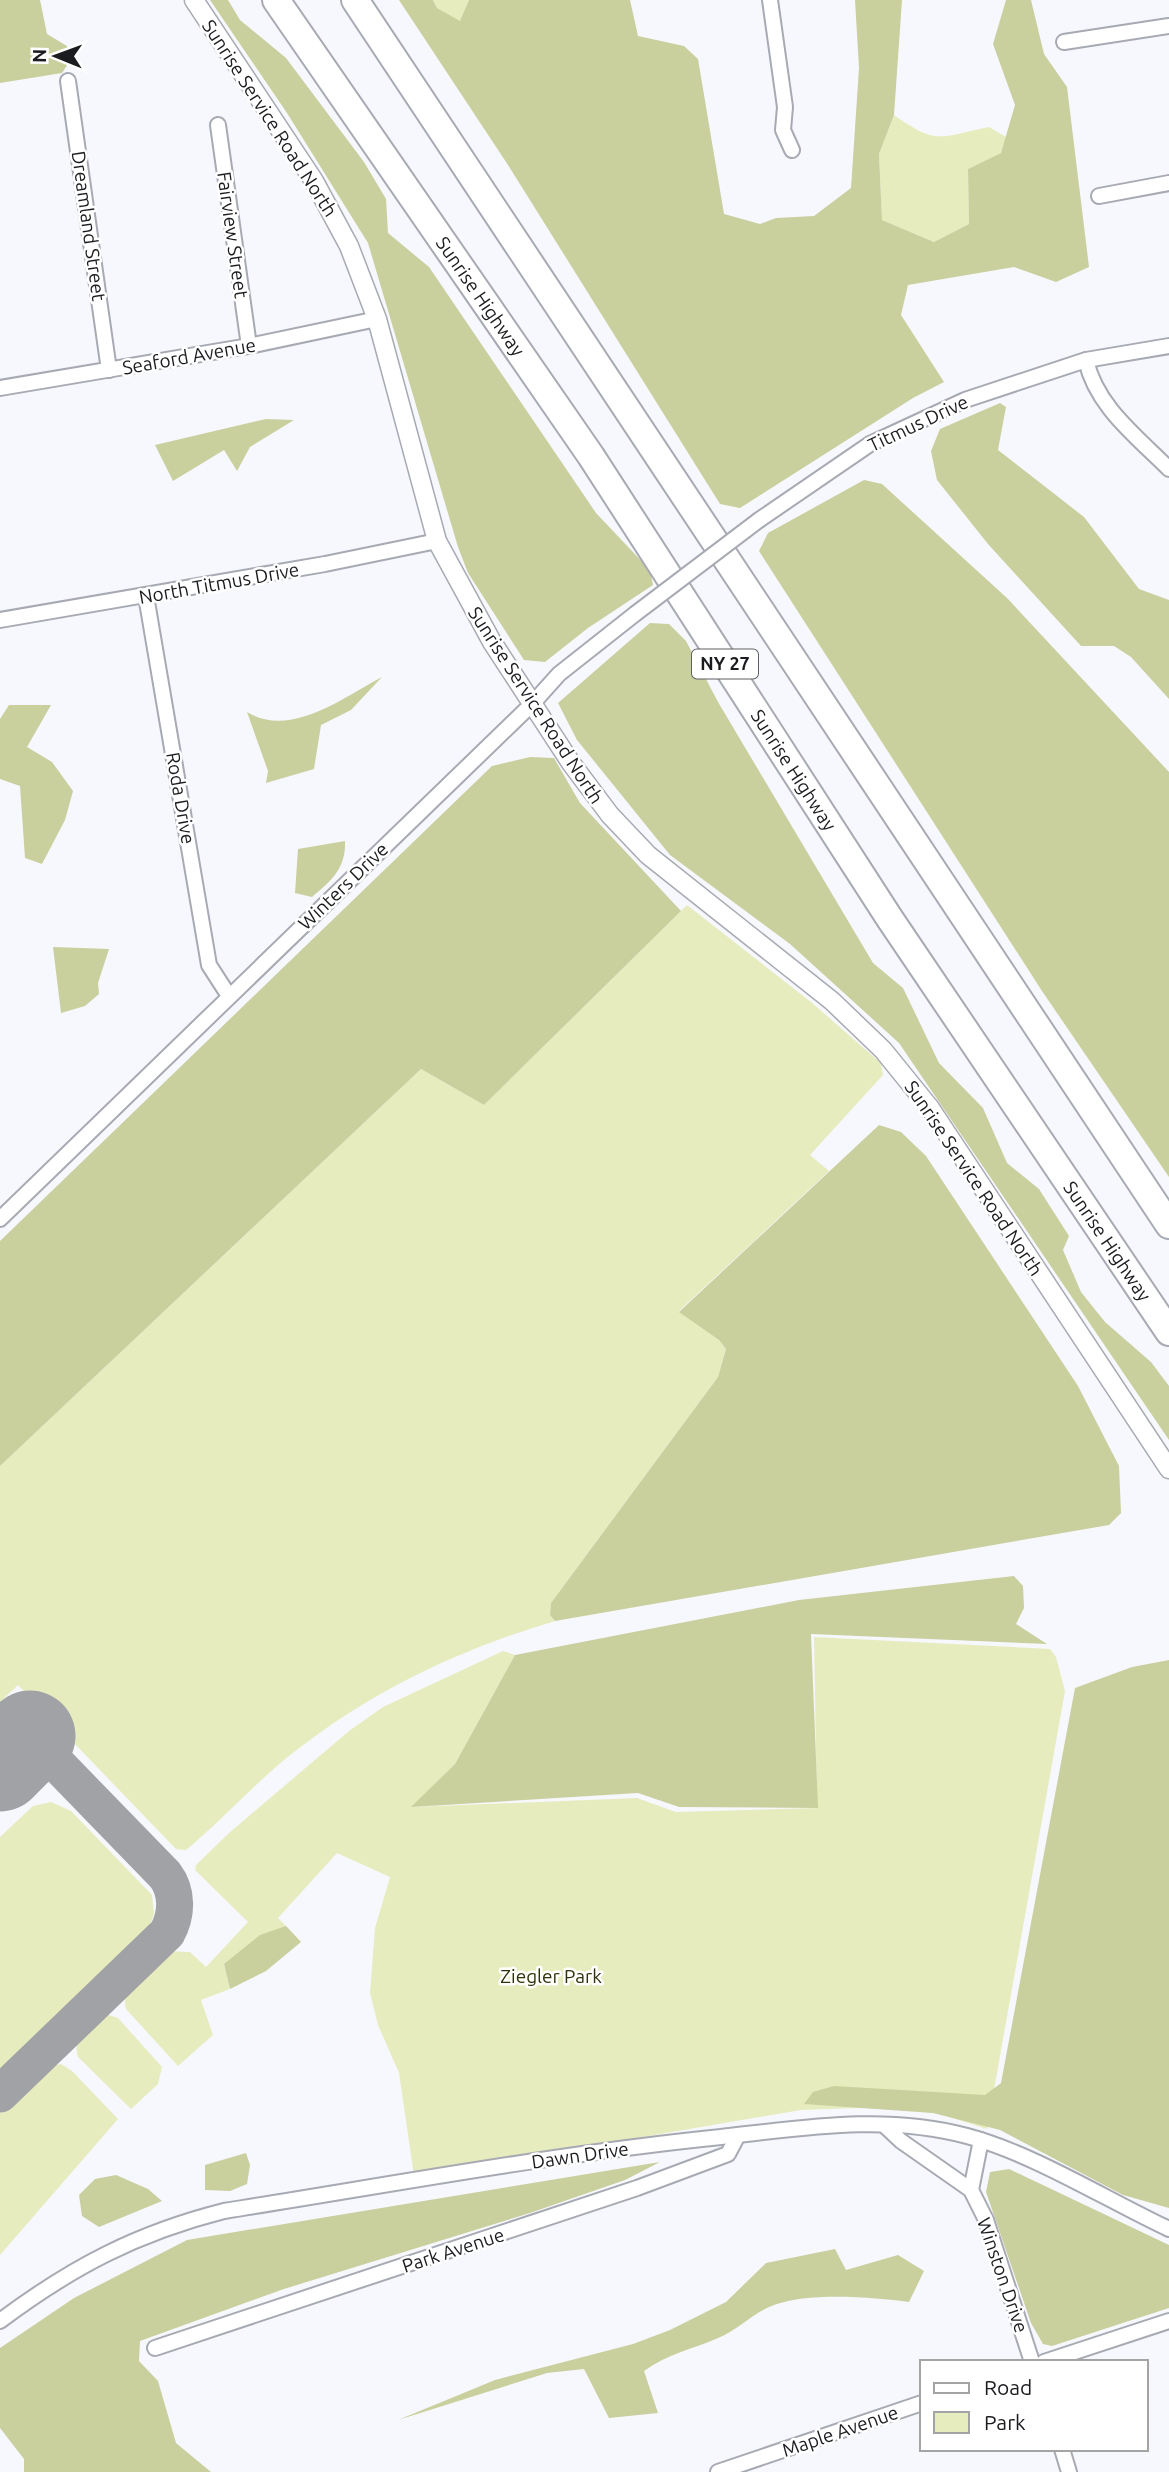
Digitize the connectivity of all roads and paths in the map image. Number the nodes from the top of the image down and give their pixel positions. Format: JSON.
{"nodes":[{"id":1,"x":194,"y":0,"type":"edge"},
{"id":2,"x":276,"y":0,"type":"edge"},
{"id":3,"x":355,"y":0,"type":"edge"},
{"id":4,"x":770,"y":0,"type":"edge"},
{"id":5,"x":1169,"y":26,"type":"edge"},
{"id":6,"x":1064,"y":42,"type":"dead end"},
{"id":7,"x":68,"y":81,"type":"dead end"},
{"id":8,"x":218,"y":125,"type":"dead end"},
{"id":9,"x":792,"y":150,"type":"dead end"},
{"id":10,"x":1169,"y":183,"type":"edge"},
{"id":11,"x":1099,"y":196,"type":"dead end"},
{"id":12,"x":377,"y":319,"type":"junction"},
{"id":13,"x":248,"y":346,"type":"junction"},
{"id":14,"x":1169,"y":346,"type":"edge"},
{"id":15,"x":1086,"y":360,"type":"junction"},
{"id":16,"x":109,"y":370,"type":"junction"},
{"id":17,"x":0,"y":388,"type":"edge"},
{"id":18,"x":1169,"y":469,"type":"edge"},
{"id":19,"x":436,"y":541,"type":"junction"},
{"id":20,"x":697,"y":567,"type":"joint"},
{"id":21,"x":146,"y":596,"type":"junction"},
{"id":22,"x":0,"y":620,"type":"edge"},
{"id":23,"x":533,"y":703,"type":"junction"},
{"id":24,"x":229,"y":996,"type":"junction"},
{"id":25,"x":0,"y":1219,"type":"edge"},
{"id":26,"x":1169,"y":1225,"type":"edge"},
{"id":27,"x":1169,"y":1332,"type":"edge"},
{"id":28,"x":1169,"y":1469,"type":"edge"},
{"id":29,"x":886,"y":2126,"type":"junction"},
{"id":30,"x":738,"y":2135,"type":"junction"},
{"id":31,"x":981,"y":2140,"type":"junction"},
{"id":32,"x":971,"y":2190,"type":"junction"},
{"id":33,"x":1169,"y":2229,"type":"edge"},
{"id":34,"x":0,"y":2320,"type":"edge"},
{"id":35,"x":1169,"y":2321,"type":"edge"},
{"id":36,"x":155,"y":2348,"type":"dead end"},
{"id":37,"x":1031,"y":2360,"type":"edge"},
{"id":38,"x":1050,"y":2360,"type":"edge"},
{"id":39,"x":920,"y":2404,"type":"edge"},
{"id":40,"x":1063,"y":2451,"type":"edge"},
{"id":41,"x":718,"y":2472,"type":"edge"},
{"id":42,"x":1069,"y":2472,"type":"edge"}],
"edges":[{"from":1,"to":12,"type":"street","name":"Sunrise Service Road North"},
{"from":2,"to":27,"type":"highway","name":"Sunrise Highway","number":"NY 27"},
{"from":3,"to":26,"type":"highway","number":"NY 27"},
{"from":4,"to":9,"type":"street"},
{"from":5,"to":6,"type":"street"},
{"from":7,"to":16,"type":"street","name":"Dreamland Street"},
{"from":8,"to":13,"type":"street","name":"Fairview Street"},
{"from":10,"to":11,"type":"street"},
{"from":12,"to":13,"type":"street","name":"Seaford Avenue"},
{"from":12,"to":19,"type":"street","name":"Sunrise Service Road North"},
{"from":13,"to":16,"type":"street","name":"Seaford Avenue"},
{"from":14,"to":15,"type":"street","name":"Titmus Drive"},
{"from":15,"to":18,"type":"street"},
{"from":15,"to":20,"type":"street","name":"Titmus Drive","bridge":true},
{"from":16,"to":17,"type":"street","name":"Seaford Avenue"},
{"from":19,"to":21,"type":"street","name":"North Titmus Drive"},
{"from":19,"to":23,"type":"street","name":"Sunrise Service Road North"},
{"from":20,"to":23,"type":"street","name":"Winters Drive","bridge":true},
{"from":21,"to":22,"type":"street","name":"North Titmus Drive"},
{"from":21,"to":24,"type":"street","name":"Roda Drive"},
{"from":23,"to":24,"type":"street","name":"Winters Drive"},
{"from":23,"to":28,"type":"street","name":"Sunrise Service Road North"},
{"from":24,"to":25,"type":"street","name":"Winters Drive"},
{"from":29,"to":30,"type":"street","name":"Dawn Drive"},
{"from":29,"to":31,"type":"street","name":"Dawn Drive"},
{"from":29,"to":32,"type":"street","name":"Winston Drive"},
{"from":30,"to":34,"type":"street","name":"Dawn Drive"},
{"from":30,"to":36,"type":"street","name":"Park Avenue"},
{"from":31,"to":32,"type":"street"},
{"from":31,"to":33,"type":"street","name":"Dawn Drive"},
{"from":32,"to":37,"type":"street","name":"Winston Drive"},
{"from":35,"to":38,"type":"street"},
{"from":39,"to":41,"type":"street","name":"Maple Avenue"},
{"from":40,"to":42,"type":"street"}]}
